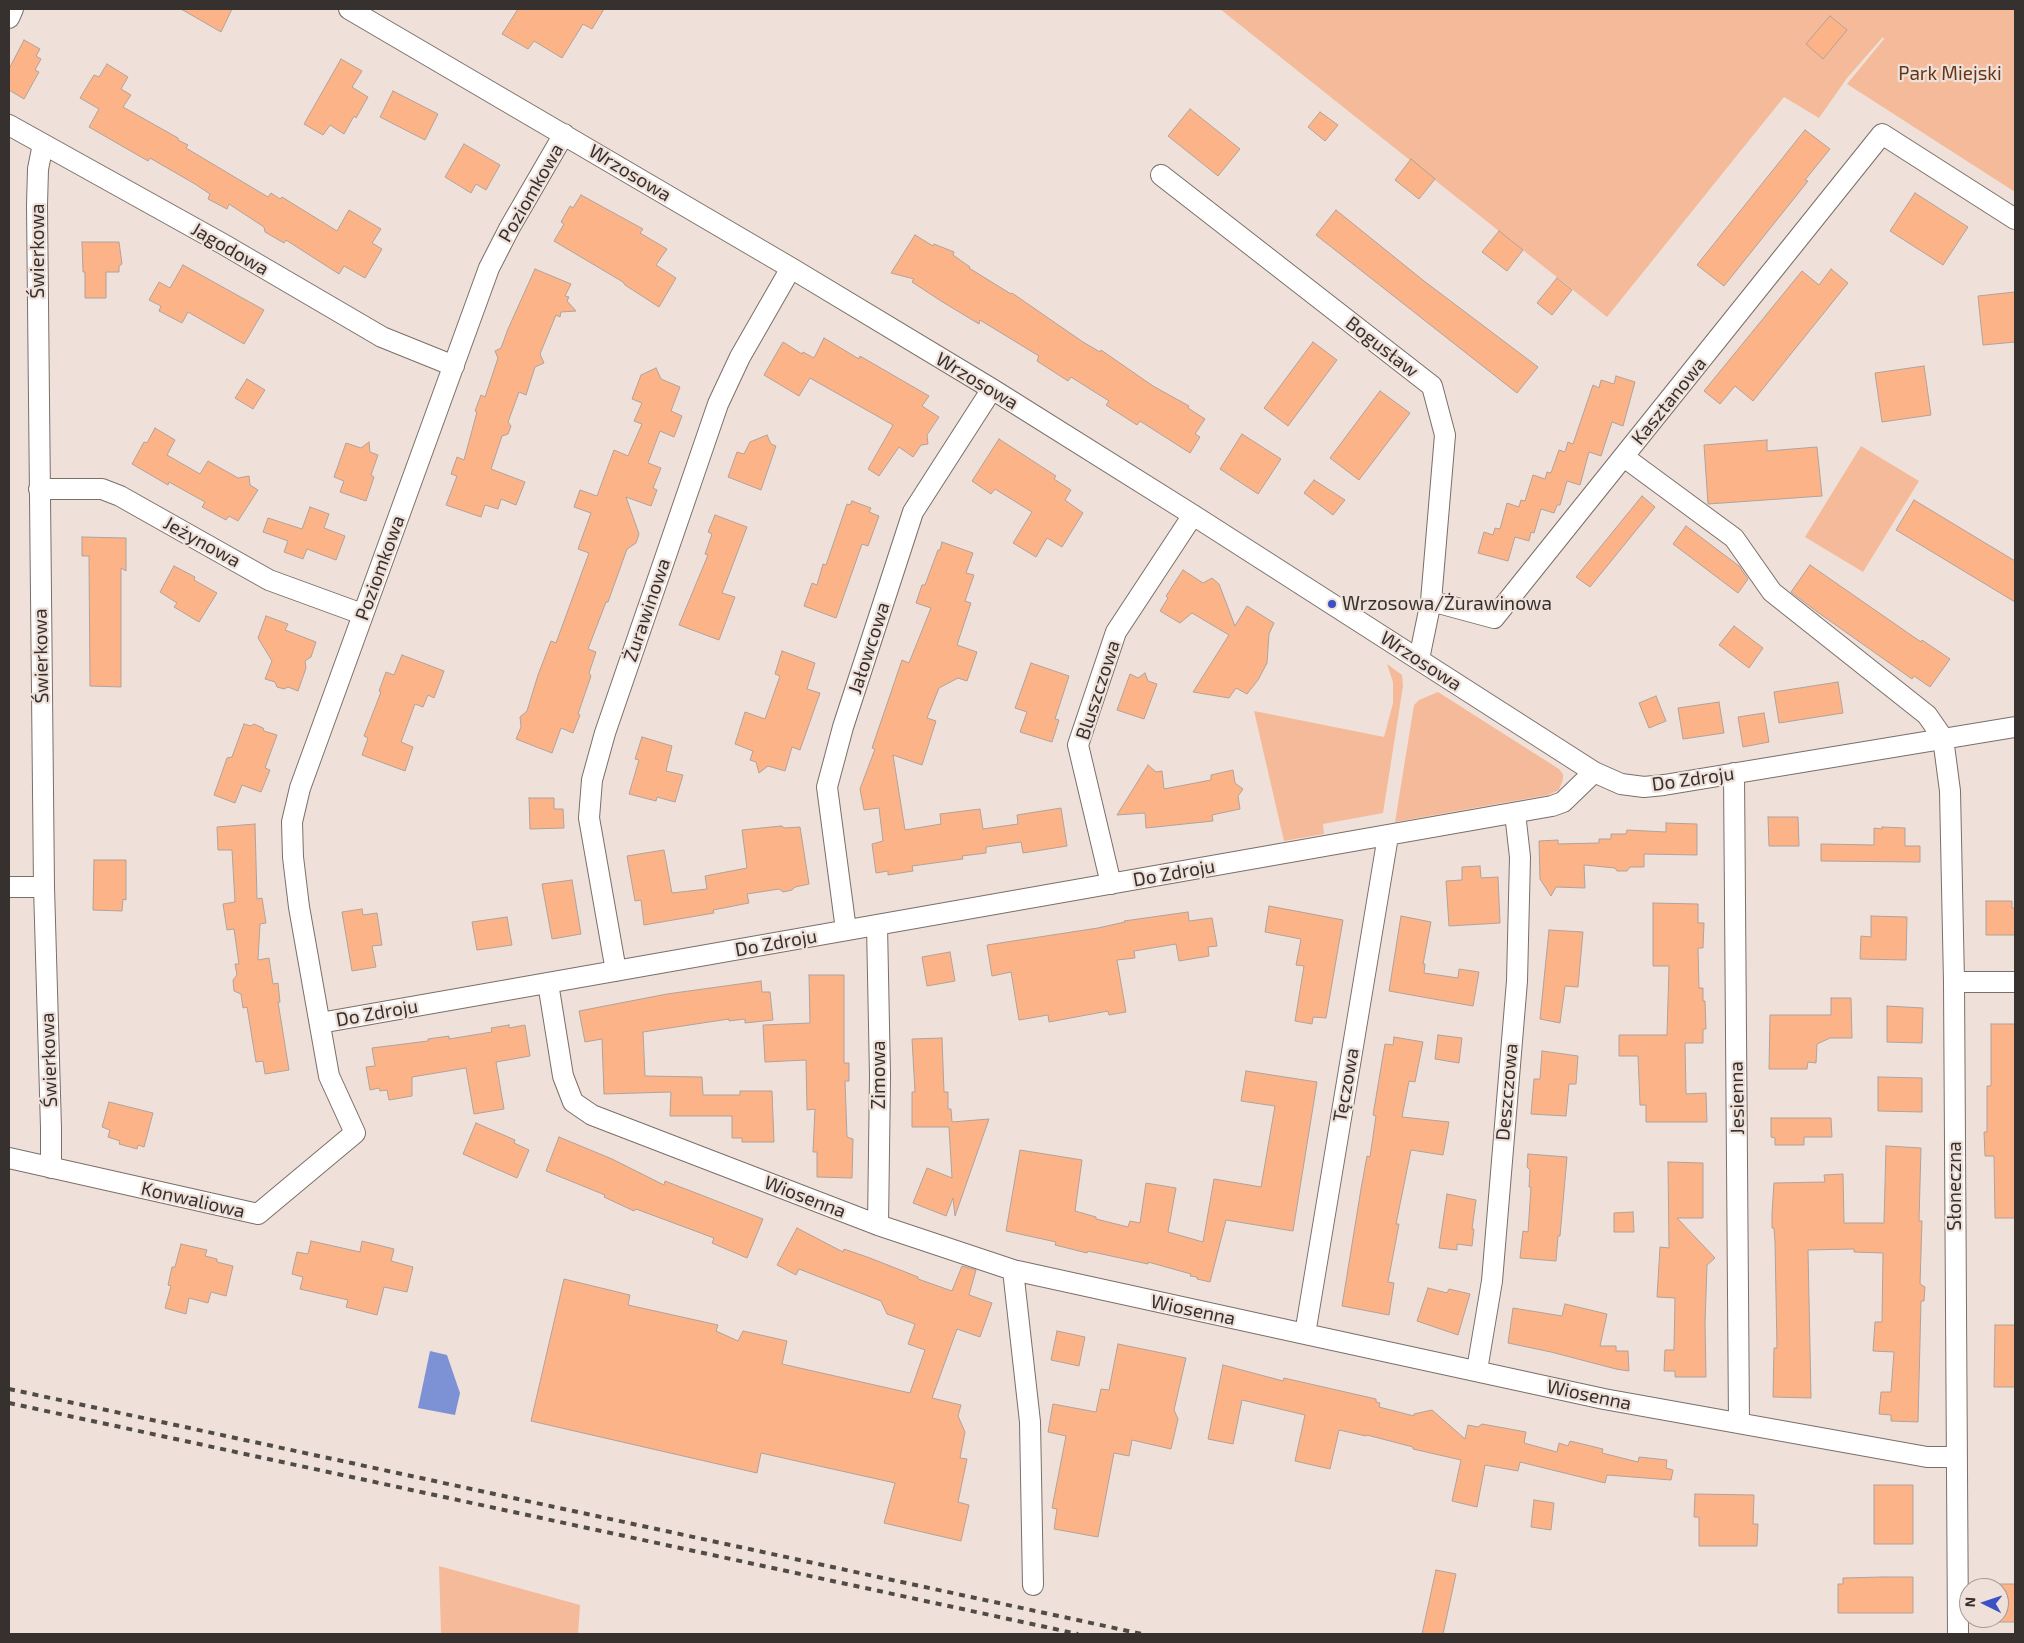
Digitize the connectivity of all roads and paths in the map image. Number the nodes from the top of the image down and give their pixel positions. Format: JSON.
{"nodes":[{"id":1,"x":14,"y":9,"type":"edge"},
{"id":2,"x":349,"y":9,"type":"edge"},
{"id":3,"x":9,"y":18,"type":"edge"},
{"id":4,"x":9,"y":125,"type":"edge"},
{"id":5,"x":564,"y":134,"type":"junction"},
{"id":6,"x":43,"y":144,"type":"junction"},
{"id":7,"x":1161,"y":175,"type":"dead end"},
{"id":8,"x":2015,"y":219,"type":"edge"},
{"id":9,"x":791,"y":268,"type":"junction"},
{"id":10,"x":454,"y":366,"type":"junction"},
{"id":11,"x":992,"y":389,"type":"junction"},
{"id":12,"x":1624,"y":457,"type":"junction"},
{"id":13,"x":39,"y":489,"type":"junction"},
{"id":14,"x":1193,"y":515,"type":"junction"},
{"id":15,"x":1431,"y":600,"type":"junction"},
{"id":16,"x":362,"y":614,"type":"junction"},
{"id":17,"x":1419,"y":659,"type":"junction"},
{"id":18,"x":2015,"y":727,"type":"edge"},
{"id":19,"x":1943,"y":738,"type":"junction"},
{"id":20,"x":1594,"y":772,"type":"junction"},
{"id":21,"x":1734,"y":773,"type":"junction"},
{"id":22,"x":1515,"y":813,"type":"junction"},
{"id":23,"x":1388,"y":836,"type":"junction"},
{"id":24,"x":1111,"y":884,"type":"junction"},
{"id":25,"x":9,"y":887,"type":"edge"},
{"id":26,"x":44,"y":887,"type":"junction"},
{"id":27,"x":877,"y":925,"type":"junction"},
{"id":28,"x":846,"y":930,"type":"junction"},
{"id":29,"x":616,"y":971,"type":"junction"},
{"id":30,"x":1954,"y":982,"type":"junction"},
{"id":31,"x":2015,"y":982,"type":"edge"},
{"id":32,"x":548,"y":983,"type":"junction"},
{"id":33,"x":320,"y":1023,"type":"junction"},
{"id":34,"x":9,"y":1158,"type":"edge"},
{"id":35,"x":51,"y":1168,"type":"junction"},
{"id":36,"x":878,"y":1225,"type":"junction"},
{"id":37,"x":1013,"y":1270,"type":"junction"},
{"id":38,"x":1304,"y":1334,"type":"junction"},
{"id":39,"x":1477,"y":1370,"type":"junction"},
{"id":40,"x":1739,"y":1423,"type":"junction"},
{"id":41,"x":1957,"y":1457,"type":"junction"},
{"id":42,"x":1033,"y":1585,"type":"dead end"},
{"id":43,"x":1958,"y":1634,"type":"edge"}],
"edges":[{"from":1,"to":3,"type":"street"},
{"from":2,"to":5,"type":"street","name":"Wrzosowa"},
{"from":4,"to":6,"type":"street","name":"Jagodowa"},
{"from":5,"to":9,"type":"street","name":"Wrzosowa"},
{"from":5,"to":10,"type":"street","name":"Poziomkowa"},
{"from":6,"to":10,"type":"street","name":"Jagodowa"},
{"from":6,"to":13,"type":"street","name":"Świerkowa"},
{"from":7,"to":15,"type":"street","name":"Bogusław"},
{"from":8,"to":12,"type":"street","name":"Kasztanowa"},
{"from":9,"to":11,"type":"street","name":"Wrzosowa"},
{"from":9,"to":29,"type":"street","name":"Żurawinowa"},
{"from":10,"to":16,"type":"street","name":"Poziomkowa"},
{"from":11,"to":14,"type":"street","name":"Wrzosowa"},
{"from":11,"to":28,"type":"street","name":"Jałowcowa"},
{"from":12,"to":15,"type":"street"},
{"from":12,"to":19,"type":"street","name":"Kasztanowa"},
{"from":13,"to":16,"type":"street","name":"Jeżynowa"},
{"from":13,"to":26,"type":"street","name":"Świerkowa"},
{"from":14,"to":17,"type":"street","name":"Wrzosowa"},
{"from":14,"to":24,"type":"street","name":"Bluszczowa"},
{"from":15,"to":17,"type":"street","name":"Bogusław"},
{"from":16,"to":33,"type":"street","name":"Poziomkowa"},
{"from":17,"to":20,"type":"street","name":"Wrzosowa"},
{"from":18,"to":19,"type":"street","name":"Do Zdroju"},
{"from":19,"to":21,"type":"street","name":"Do Zdroju"},
{"from":19,"to":30,"type":"street","name":"Słoneczna"},
{"from":20,"to":21,"type":"street","name":"Do Zdroju"},
{"from":20,"to":22,"type":"street","name":"Do Zdroju"},
{"from":21,"to":40,"type":"street","name":"Jesienna"},
{"from":22,"to":23,"type":"street","name":"Do Zdroju"},
{"from":22,"to":39,"type":"street","name":"Deszczowa"},
{"from":23,"to":24,"type":"street","name":"Do Zdroju"},
{"from":23,"to":38,"type":"street","name":"Tęczowa"},
{"from":24,"to":27,"type":"street","name":"Do Zdroju"},
{"from":25,"to":26,"type":"street"},
{"from":26,"to":35,"type":"street","name":"Świerkowa"},
{"from":27,"to":28,"type":"street","name":"Do Zdroju"},
{"from":27,"to":36,"type":"street","name":"Zimowa"},
{"from":28,"to":29,"type":"street","name":"Do Zdroju"},
{"from":29,"to":32,"type":"street","name":"Do Zdroju"},
{"from":30,"to":31,"type":"street"},
{"from":30,"to":41,"type":"street","name":"Słoneczna"},
{"from":32,"to":33,"type":"street","name":"Do Zdroju"},
{"from":32,"to":36,"type":"street","name":"Wiosenna"},
{"from":33,"to":35,"type":"street","name":"Konwaliowa"},
{"from":34,"to":35,"type":"street","name":"Konwaliowa"},
{"from":36,"to":37,"type":"street","name":"Wiosenna"},
{"from":37,"to":38,"type":"street","name":"Wiosenna"},
{"from":37,"to":42,"type":"street"},
{"from":38,"to":39,"type":"street","name":"Wiosenna"},
{"from":39,"to":40,"type":"street","name":"Wiosenna"},
{"from":40,"to":41,"type":"street","name":"Wiosenna"},
{"from":41,"to":43,"type":"street","name":"Słoneczna"}]}
